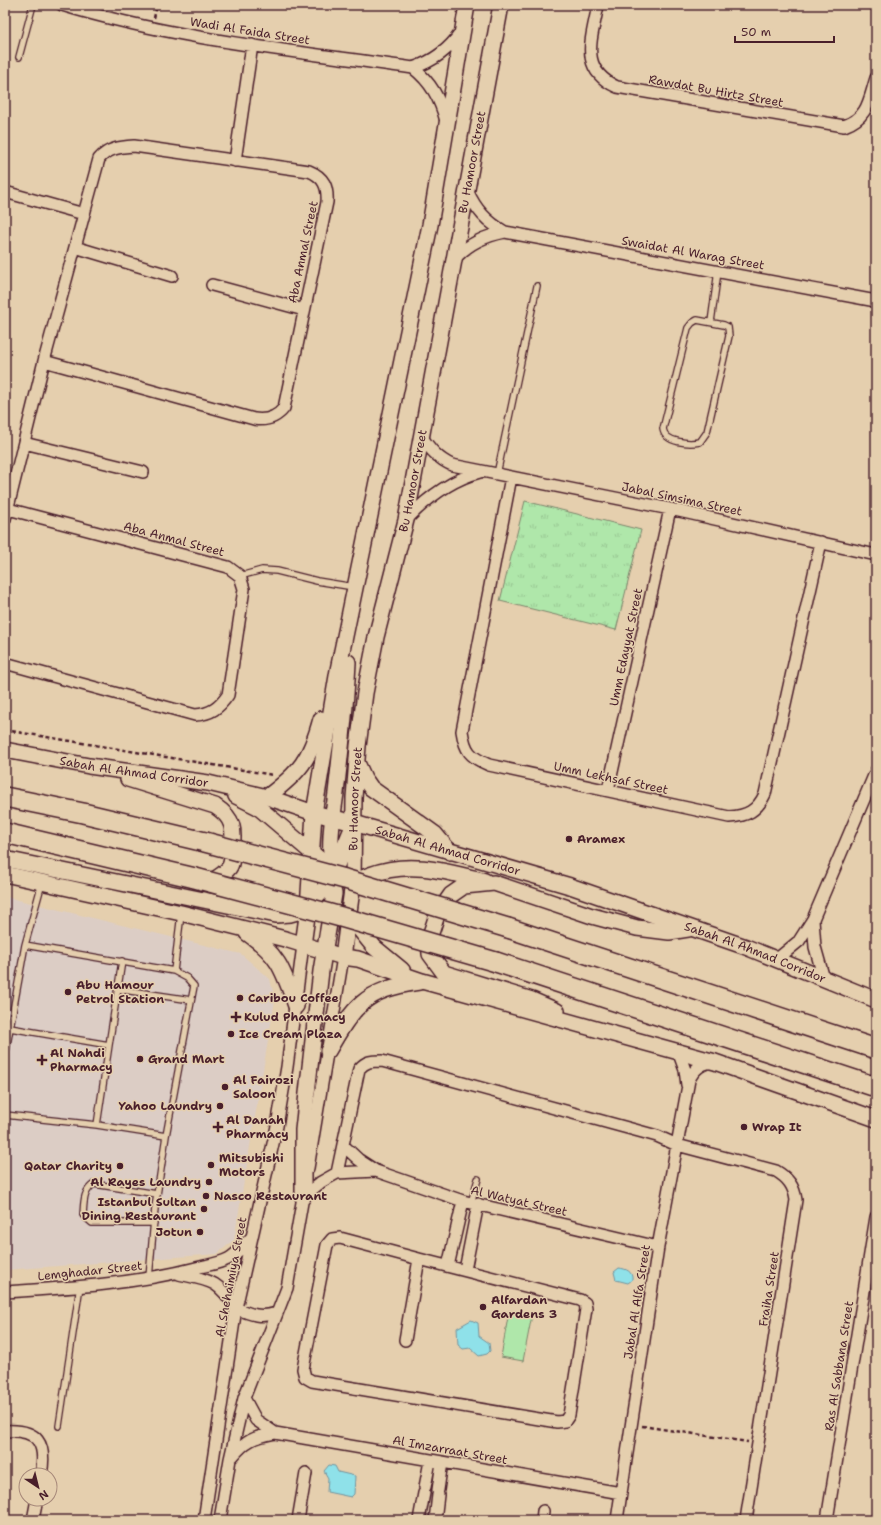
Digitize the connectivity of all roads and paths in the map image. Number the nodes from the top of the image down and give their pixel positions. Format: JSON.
{"nodes":[{"id":1,"x":33,"y":5,"type":"edge"},
{"id":2,"x":62,"y":5,"type":"edge"},
{"id":3,"x":467,"y":5,"type":"edge"},
{"id":4,"x":501,"y":5,"type":"edge"},
{"id":5,"x":598,"y":5,"type":"edge"},
{"id":6,"x":463,"y":29,"type":"junction"},
{"id":7,"x":252,"y":45,"type":"junction"},
{"id":8,"x":19,"y":57,"type":"dead end"},
{"id":9,"x":413,"y":68,"type":"junction"},
{"id":10,"x":876,"y":78,"type":"edge"},
{"id":11,"x":447,"y":125,"type":"junction"},
{"id":12,"x":235,"y":161,"type":"junction"},
{"id":13,"x":467,"y":190,"type":"junction"},
{"id":14,"x":5,"y":192,"type":"edge"},
{"id":15,"x":84,"y":214,"type":"junction"},
{"id":16,"x":505,"y":232,"type":"junction"},
{"id":17,"x":75,"y":246,"type":"junction"},
{"id":18,"x":455,"y":258,"type":"junction"},
{"id":19,"x":718,"y":271,"type":"junction"},
{"id":20,"x":172,"y":276,"type":"dead end"},
{"id":21,"x":212,"y":285,"type":"dead end"},
{"id":22,"x":537,"y":286,"type":"dead end"},
{"id":23,"x":876,"y":301,"type":"edge"},
{"id":24,"x":304,"y":310,"type":"junction"},
{"id":25,"x":711,"y":322,"type":"junction"},
{"id":26,"x":44,"y":361,"type":"junction"},
{"id":27,"x":421,"y":436,"type":"junction"},
{"id":28,"x":24,"y":443,"type":"junction"},
{"id":29,"x":143,"y":472,"type":"dead end"},
{"id":30,"x":483,"y":472,"type":"junction"},
{"id":31,"x":497,"y":474,"type":"junction"},
{"id":32,"x":511,"y":477,"type":"junction"},
{"id":33,"x":670,"y":509,"type":"junction"},
{"id":34,"x":6,"y":514,"type":"edge"},
{"id":35,"x":406,"y":520,"type":"junction"},
{"id":36,"x":822,"y":542,"type":"junction"},
{"id":37,"x":876,"y":554,"type":"edge"},
{"id":38,"x":240,"y":576,"type":"junction"},
{"id":39,"x":354,"y":587,"type":"junction"},
{"id":40,"x":346,"y":629,"type":"junction"},
{"id":41,"x":5,"y":663,"type":"edge"},
{"id":42,"x":5,"y":730,"type":"edge"},
{"id":43,"x":5,"y":750,"type":"edge"},
{"id":44,"x":357,"y":762,"type":"junction"},
{"id":45,"x":89,"y":766,"type":"junction"},
{"id":46,"x":876,"y":771,"type":"edge"},
{"id":47,"x":291,"y":778,"type":"junction"},
{"id":48,"x":208,"y":783,"type":"junction"},
{"id":49,"x":608,"y":790,"type":"junction"},
{"id":50,"x":5,"y":797,"type":"edge"},
{"id":51,"x":267,"y":797,"type":"junction"},
{"id":52,"x":314,"y":813,"type":"junction"},
{"id":53,"x":331,"y":817,"type":"junction"},
{"id":54,"x":354,"y":823,"type":"junction"},
{"id":55,"x":5,"y":833,"type":"edge"},
{"id":56,"x":312,"y":852,"type":"junction"},
{"id":57,"x":450,"y":852,"type":"junction"},
{"id":58,"x":5,"y":859,"type":"edge"},
{"id":59,"x":5,"y":874,"type":"edge"},
{"id":60,"x":332,"y":877,"type":"junction"},
{"id":61,"x":42,"y":882,"type":"junction"},
{"id":62,"x":353,"y":882,"type":"junction"},
{"id":63,"x":494,"y":883,"type":"junction"},
{"id":64,"x":170,"y":893,"type":"junction"},
{"id":65,"x":336,"y":896,"type":"junction"},
{"id":66,"x":308,"y":908,"type":"junction"},
{"id":67,"x":181,"y":913,"type":"junction"},
{"id":68,"x":349,"y":917,"type":"junction"},
{"id":69,"x":813,"y":919,"type":"junction"},
{"id":70,"x":239,"y":928,"type":"junction"},
{"id":71,"x":691,"y":929,"type":"junction"},
{"id":72,"x":303,"y":945,"type":"junction"},
{"id":73,"x":25,"y":946,"type":"junction"},
{"id":74,"x":324,"y":952,"type":"junction"},
{"id":75,"x":343,"y":957,"type":"junction"},
{"id":76,"x":776,"y":960,"type":"junction"},
{"id":77,"x":122,"y":961,"type":"junction"},
{"id":78,"x":174,"y":971,"type":"junction"},
{"id":79,"x":824,"y":979,"type":"junction"},
{"id":80,"x":422,"y":981,"type":"junction"},
{"id":81,"x":117,"y":989,"type":"junction"},
{"id":82,"x":191,"y":1000,"type":"junction"},
{"id":83,"x":876,"y":1000,"type":"edge"},
{"id":84,"x":296,"y":1006,"type":"junction"},
{"id":85,"x":580,"y":1025,"type":"junction"},
{"id":86,"x":10,"y":1028,"type":"junction"},
{"id":87,"x":109,"y":1045,"type":"junction"},
{"id":88,"x":876,"y":1049,"type":"edge"},
{"id":89,"x":328,"y":1051,"type":"junction"},
{"id":90,"x":678,"y":1051,"type":"junction"},
{"id":91,"x":5,"y":1057,"type":"edge"},
{"id":92,"x":715,"y":1062,"type":"junction"},
{"id":93,"x":876,"y":1087,"type":"edge"},
{"id":94,"x":688,"y":1088,"type":"junction"},
{"id":95,"x":5,"y":1115,"type":"edge"},
{"id":96,"x":874,"y":1121,"type":"edge"},
{"id":97,"x":97,"y":1125,"type":"junction"},
{"id":98,"x":166,"y":1136,"type":"junction"},
{"id":99,"x":677,"y":1145,"type":"junction"},
{"id":100,"x":344,"y":1146,"type":"junction"},
{"id":101,"x":376,"y":1171,"type":"junction"},
{"id":102,"x":338,"y":1173,"type":"junction"},
{"id":103,"x":478,"y":1179,"type":"dead end"},
{"id":104,"x":157,"y":1194,"type":"junction"},
{"id":105,"x":303,"y":1197,"type":"junction"},
{"id":106,"x":471,"y":1203,"type":"junction"},
{"id":107,"x":876,"y":1216,"type":"edge"},
{"id":108,"x":154,"y":1223,"type":"junction"},
{"id":109,"x":251,"y":1238,"type":"junction"},
{"id":110,"x":658,"y":1247,"type":"junction"},
{"id":111,"x":419,"y":1259,"type":"junction"},
{"id":112,"x":448,"y":1266,"type":"junction"},
{"id":113,"x":464,"y":1270,"type":"junction"},
{"id":114,"x":177,"y":1273,"type":"junction"},
{"id":115,"x":149,"y":1278,"type":"junction"},
{"id":116,"x":80,"y":1286,"type":"junction"},
{"id":117,"x":5,"y":1292,"type":"edge"},
{"id":118,"x":236,"y":1308,"type":"junction"},
{"id":119,"x":278,"y":1313,"type":"junction"},
{"id":120,"x":405,"y":1340,"type":"dead end"},
{"id":121,"x":244,"y":1398,"type":"junction"},
{"id":122,"x":632,"y":1424,"type":"junction"},
{"id":123,"x":59,"y":1426,"type":"dead end"},
{"id":124,"x":5,"y":1431,"type":"edge"},
{"id":125,"x":275,"y":1433,"type":"junction"},
{"id":126,"x":758,"y":1443,"type":"junction"},
{"id":127,"x":230,"y":1460,"type":"junction"},
{"id":128,"x":430,"y":1461,"type":"junction"},
{"id":129,"x":442,"y":1462,"type":"junction"},
{"id":130,"x":42,"y":1467,"type":"edge"},
{"id":131,"x":306,"y":1473,"type":"dead end"},
{"id":132,"x":622,"y":1493,"type":"junction"},
{"id":133,"x":35,"y":1507,"type":"edge"},
{"id":134,"x":33,"y":1520,"type":"edge"},
{"id":135,"x":204,"y":1520,"type":"edge"},
{"id":136,"x":220,"y":1520,"type":"edge"},
{"id":137,"x":298,"y":1520,"type":"edge"},
{"id":138,"x":419,"y":1520,"type":"edge"},
{"id":139,"x":435,"y":1520,"type":"edge"},
{"id":140,"x":617,"y":1520,"type":"edge"},
{"id":141,"x":746,"y":1520,"type":"edge"},
{"id":142,"x":828,"y":1520,"type":"edge"}],
"edges":[{"from":1,"to":8,"type":"lane"},
{"from":2,"to":7,"type":"street","name":"Wadi Al Faida Street"},
{"from":3,"to":6,"type":"street"},
{"from":4,"to":13,"type":"street","name":"Bu Hamoor Street"},
{"from":5,"to":10,"type":"street","name":"Rawdat Bu Hirtz Street"},
{"from":6,"to":9,"type":"street"},
{"from":6,"to":11,"type":"street"},
{"from":7,"to":9,"type":"street","name":"Wadi Al Faida Street"},
{"from":7,"to":12,"type":"street"},
{"from":9,"to":11,"type":"street"},
{"from":11,"to":39,"type":"street"},
{"from":12,"to":15,"type":"street","name":"Aba Anmal Street"},
{"from":12,"to":24,"type":"street","name":"Aba Anmal Street"},
{"from":13,"to":16,"type":"street","name":"Swaidat Al Warag Street"},
{"from":13,"to":18,"type":"street","name":"Bu Hamoor Street"},
{"from":14,"to":15,"type":"street"},
{"from":15,"to":17,"type":"street","name":"Aba Anmal Street"},
{"from":16,"to":18,"type":"street","name":"Swaidat Al Warag Street"},
{"from":16,"to":19,"type":"street","name":"Swaidat Al Warag Street"},
{"from":17,"to":20,"type":"street"},
{"from":17,"to":26,"type":"street","name":"Aba Anmal Street"},
{"from":18,"to":27,"type":"street","name":"Bu Hamoor Street"},
{"from":19,"to":23,"type":"street","name":"Swaidat Al Warag Street"},
{"from":19,"to":25,"type":"lane"},
{"from":21,"to":24,"type":"street"},
{"from":22,"to":31,"type":"lane"},
{"from":24,"to":26,"type":"street","name":"Aba Anmal Street"},
{"from":25,"to":25,"type":"lane"},
{"from":26,"to":28,"type":"street","name":"Aba Anmal Street"},
{"from":27,"to":30,"type":"street","name":"Jabal Simsima Street"},
{"from":27,"to":35,"type":"street","name":"Bu Hamoor Street"},
{"from":28,"to":29,"type":"street"},
{"from":28,"to":34,"type":"street","name":"Aba Anmal Street"},
{"from":30,"to":31,"type":"street","name":"Jabal Simsima Street"},
{"from":30,"to":35,"type":"street","name":"Jabal Simsima Street"},
{"from":31,"to":32,"type":"street","name":"Jabal Simsima Street"},
{"from":32,"to":33,"type":"street","name":"Jabal Simsima Street"},
{"from":32,"to":49,"type":"street","name":"Umm Lekhsaf Street"},
{"from":33,"to":36,"type":"street","name":"Jabal Simsima Street"},
{"from":33,"to":49,"type":"street","name":"Umm Edayyat Street"},
{"from":34,"to":38,"type":"street","name":"Aba Anmal Street"},
{"from":35,"to":44,"type":"street","name":"Bu Hamoor Street"},
{"from":36,"to":37,"type":"street","name":"Jabal Simsima Street"},
{"from":36,"to":49,"type":"street","name":"Umm Lekhsaf Street"},
{"from":38,"to":39,"type":"lane"},
{"from":38,"to":41,"type":"street"},
{"from":39,"to":40,"type":"street"},
{"from":40,"to":47,"type":"street"},
{"from":40,"to":52,"type":"street"},
{"from":40,"to":53,"type":"street"},
{"from":42,"to":47,"type":"path"},
{"from":43,"to":45,"type":"street","name":"Sabah Al Ahmad Corridor"},
{"from":44,"to":54,"type":"street","name":"Bu Hamoor Street"},
{"from":44,"to":57,"type":"street"},
{"from":45,"to":48,"type":"street","name":"Sabah Al Ahmad Corridor"},
{"from":45,"to":64,"type":"street"},
{"from":46,"to":69,"type":"street"},
{"from":47,"to":51,"type":"street"},
{"from":48,"to":51,"type":"street","name":"Sabah Al Ahmad Corridor"},
{"from":48,"to":56,"type":"street"},
{"from":50,"to":88,"type":"highway","bridge":true},
{"from":51,"to":52,"type":"street","name":"Sabah Al Ahmad Corridor"},
{"from":52,"to":53,"type":"street","name":"Sabah Al Ahmad Corridor"},
{"from":52,"to":56,"type":"street"},
{"from":53,"to":54,"type":"street","name":"Sabah Al Ahmad Corridor"},
{"from":53,"to":60,"type":"street"},
{"from":54,"to":57,"type":"street","name":"Sabah Al Ahmad Corridor"},
{"from":54,"to":60,"type":"street"},
{"from":54,"to":62,"type":"street","name":"Bu Hamoor Street"},
{"from":55,"to":93,"type":"highway","bridge":true},
{"from":56,"to":60,"type":"street"},
{"from":56,"to":66,"type":"street"},
{"from":57,"to":71,"type":"street","name":"Sabah Al Ahmad Corridor"},
{"from":58,"to":64,"type":"street"},
{"from":59,"to":61,"type":"street"},
{"from":60,"to":65,"type":"street"},
{"from":60,"to":66,"type":"street"},
{"from":61,"to":67,"type":"street"},
{"from":61,"to":73,"type":"lane"},
{"from":62,"to":63,"type":"street"},
{"from":62,"to":65,"type":"street"},
{"from":62,"to":68,"type":"street","name":"Bu Hamoor Street"},
{"from":63,"to":71,"type":"street"},
{"from":63,"to":85,"type":"street"},
{"from":64,"to":66,"type":"street"},
{"from":65,"to":68,"type":"street"},
{"from":65,"to":72,"type":"street"},
{"from":65,"to":74,"type":"street"},
{"from":66,"to":72,"type":"street"},
{"from":67,"to":70,"type":"street"},
{"from":67,"to":78,"type":"lane"},
{"from":68,"to":75,"type":"street","name":"Bu Hamoor Street"},
{"from":68,"to":80,"type":"street"},
{"from":69,"to":76,"type":"street"},
{"from":69,"to":79,"type":"street"},
{"from":70,"to":72,"type":"street"},
{"from":70,"to":84,"type":"street"},
{"from":71,"to":76,"type":"street","name":"Sabah Al Ahmad Corridor"},
{"from":72,"to":74,"type":"street"},
{"from":72,"to":84,"type":"street","name":"Al Shehaimiya Street"},
{"from":73,"to":77,"type":"lane"},
{"from":73,"to":86,"type":"lane"},
{"from":74,"to":75,"type":"street"},
{"from":74,"to":105,"type":"street"},
{"from":75,"to":80,"type":"street"},
{"from":75,"to":89,"type":"street"},
{"from":76,"to":79,"type":"street","name":"Sabah Al Ahmad Corridor"},
{"from":77,"to":78,"type":"lane"},
{"from":77,"to":81,"type":"lane"},
{"from":78,"to":82,"type":"lane"},
{"from":79,"to":83,"type":"street","name":"Sabah Al Ahmad Corridor"},
{"from":80,"to":85,"type":"street"},
{"from":80,"to":89,"type":"street"},
{"from":81,"to":82,"type":"lane"},
{"from":81,"to":87,"type":"lane"},
{"from":82,"to":98,"type":"lane"},
{"from":84,"to":109,"type":"street","name":"Al Shehaimiya Street"},
{"from":85,"to":90,"type":"street"},
{"from":86,"to":87,"type":"lane"},
{"from":86,"to":91,"type":"lane"},
{"from":87,"to":97,"type":"lane"},
{"from":89,"to":105,"type":"street"},
{"from":90,"to":92,"type":"street"},
{"from":90,"to":94,"type":"street","name":"Jabal Al Alfa Street"},
{"from":92,"to":94,"type":"street","name":"Jabal Al Alfa Street"},
{"from":92,"to":96,"type":"street"},
{"from":94,"to":99,"type":"street","name":"Jabal Al Alfa Street"},
{"from":95,"to":97,"type":"lane"},
{"from":97,"to":98,"type":"lane"},
{"from":98,"to":104,"type":"lane"},
{"from":99,"to":100,"type":"street"},
{"from":99,"to":110,"type":"street","name":"Jabal Al Alfa Street"},
{"from":99,"to":126,"type":"street","name":"Fraiha Street"},
{"from":100,"to":101,"type":"street","name":"Al Watyat Street"},
{"from":100,"to":102,"type":"street"},
{"from":101,"to":102,"type":"street","name":"Al Watyat Street"},
{"from":101,"to":106,"type":"street","name":"Al Watyat Street"},
{"from":102,"to":105,"type":"street","name":"Al Watyat Street"},
{"from":103,"to":106,"type":"lane"},
{"from":104,"to":108,"type":"lane"},
{"from":104,"to":108,"type":"lane"},
{"from":105,"to":119,"type":"street"},
{"from":106,"to":110,"type":"street","name":"Al Watyat Street"},
{"from":106,"to":112,"type":"street"},
{"from":106,"to":113,"type":"street"},
{"from":107,"to":142,"type":"street","name":"Ras Al Sabbana Street"},
{"from":108,"to":115,"type":"lane"},
{"from":109,"to":114,"type":"street","name":"Lemghadar Street"},
{"from":109,"to":118,"type":"street","name":"Al Shehaimiya Street"},
{"from":110,"to":122,"type":"street","name":"Jabal Al Alfa Street"},
{"from":111,"to":112,"type":"street"},
{"from":111,"to":113,"type":"street"},
{"from":111,"to":120,"type":"street"},
{"from":112,"to":113,"type":"street"},
{"from":114,"to":115,"type":"street","name":"Lemghadar Street"},
{"from":114,"to":118,"type":"street","name":"Lemghadar Street"},
{"from":115,"to":116,"type":"street","name":"Lemghadar Street"},
{"from":116,"to":117,"type":"street","name":"Lemghadar Street"},
{"from":116,"to":123,"type":"lane"},
{"from":118,"to":119,"type":"street"},
{"from":118,"to":135,"type":"street","name":"Al Shehaimiya Street"},
{"from":119,"to":121,"type":"street"},
{"from":121,"to":125,"type":"street","name":"Al Imzarraat Street"},
{"from":121,"to":127,"type":"street"},
{"from":122,"to":126,"type":"path"},
{"from":122,"to":132,"type":"street","name":"Jabal Al Alfa Street"},
{"from":124,"to":130,"type":"street"},
{"from":125,"to":127,"type":"street","name":"Al Imzarraat Street"},
{"from":125,"to":128,"type":"street","name":"Al Imzarraat Street"},
{"from":126,"to":141,"type":"street","name":"Fraiha Street"},
{"from":127,"to":136,"type":"street"},
{"from":128,"to":129,"type":"street","name":"Al Imzarraat Street"},
{"from":128,"to":138,"type":"street"},
{"from":129,"to":132,"type":"street","name":"Al Imzarraat Street"},
{"from":129,"to":139,"type":"street"},
{"from":131,"to":137,"type":"street"},
{"from":132,"to":140,"type":"street","name":"Jabal Al Alfa Street"},
{"from":133,"to":134,"type":"street"}]}
